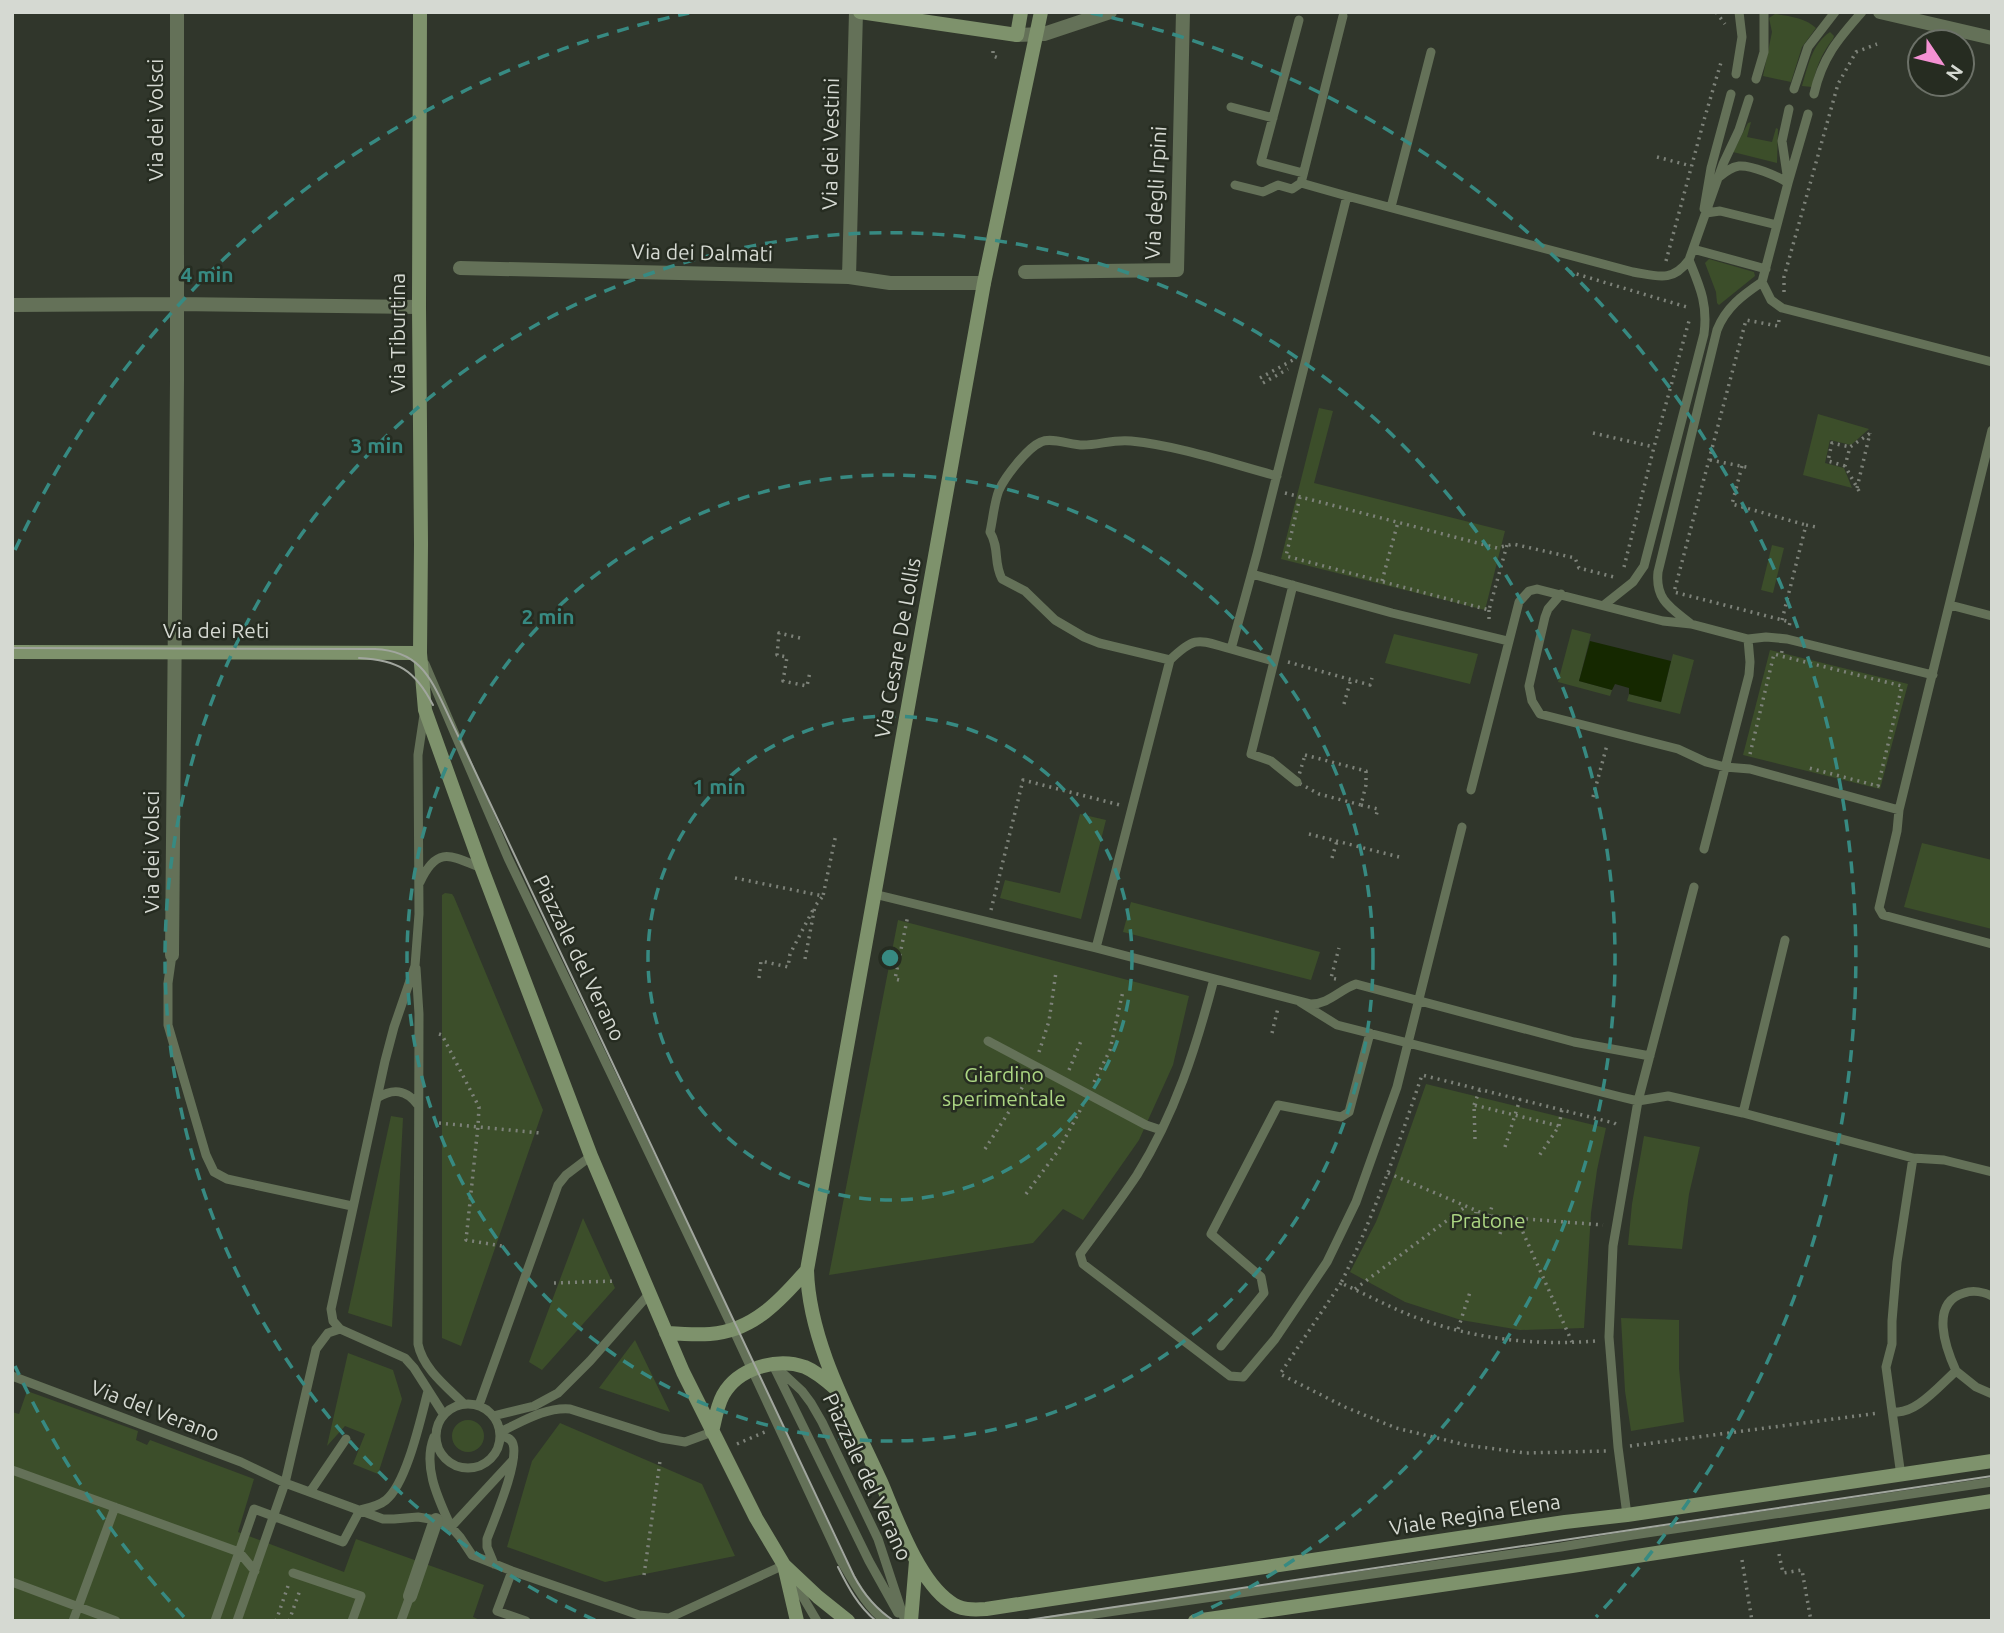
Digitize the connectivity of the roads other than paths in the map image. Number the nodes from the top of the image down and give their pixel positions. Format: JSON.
{"nodes":[{"id":1,"x":177,"y":12,"type":"edge"},
{"id":2,"x":420,"y":12,"type":"edge"},
{"id":3,"x":858,"y":12,"type":"edge"},
{"id":4,"x":1021,"y":12,"type":"edge"},
{"id":5,"x":1041,"y":12,"type":"edge"},
{"id":6,"x":1183,"y":12,"type":"edge"},
{"id":7,"x":1740,"y":12,"type":"edge"},
{"id":8,"x":1764,"y":12,"type":"edge"},
{"id":9,"x":1835,"y":12,"type":"edge"},
{"id":10,"x":1862,"y":12,"type":"edge"},
{"id":11,"x":1880,"y":12,"type":"edge"},
{"id":12,"x":1104,"y":13,"type":"edge"},
{"id":13,"x":1343,"y":16,"type":"dead end"},
{"id":14,"x":1299,"y":20,"type":"dead end"},
{"id":15,"x":1017,"y":35,"type":"junction"},
{"id":16,"x":1036,"y":35,"type":"junction"},
{"id":17,"x":1992,"y":38,"type":"edge"},
{"id":18,"x":1431,"y":52,"type":"dead end"},
{"id":19,"x":1736,"y":75,"type":"dead end"},
{"id":20,"x":1756,"y":79,"type":"dead end"},
{"id":21,"x":1794,"y":89,"type":"dead end"},
{"id":22,"x":1731,"y":94,"type":"dead end"},
{"id":23,"x":1814,"y":94,"type":"dead end"},
{"id":24,"x":1749,"y":99,"type":"dead end"},
{"id":25,"x":1231,"y":107,"type":"dead end"},
{"id":26,"x":1789,"y":109,"type":"dead end"},
{"id":27,"x":1808,"y":114,"type":"dead end"},
{"id":28,"x":1272,"y":118,"type":"junction"},
{"id":29,"x":1303,"y":173,"type":"junction"},
{"id":30,"x":1719,"y":177,"type":"junction"},
{"id":31,"x":1301,"y":183,"type":"junction"},
{"id":32,"x":1788,"y":183,"type":"junction"},
{"id":33,"x":1235,"y":186,"type":"dead end"},
{"id":34,"x":1347,"y":196,"type":"junction"},
{"id":35,"x":1391,"y":207,"type":"junction"},
{"id":36,"x":1704,"y":217,"type":"junction"},
{"id":37,"x":1777,"y":225,"type":"junction"},
{"id":38,"x":1693,"y":248,"type":"junction"},
{"id":39,"x":1689,"y":260,"type":"junction"},
{"id":40,"x":460,"y":268,"type":"dead end"},
{"id":41,"x":1766,"y":269,"type":"junction"},
{"id":42,"x":1025,"y":272,"type":"dead end"},
{"id":43,"x":849,"y":278,"type":"junction"},
{"id":44,"x":1762,"y":282,"type":"junction"},
{"id":45,"x":984,"y":283,"type":"junction"},
{"id":46,"x":176,"y":304,"type":"junction"},
{"id":47,"x":12,"y":305,"type":"edge"},
{"id":48,"x":419,"y":307,"type":"junction"},
{"id":49,"x":1992,"y":362,"type":"edge"},
{"id":50,"x":1992,"y":430,"type":"edge"},
{"id":51,"x":1277,"y":476,"type":"junction"},
{"id":52,"x":1252,"y":574,"type":"junction"},
{"id":53,"x":1293,"y":586,"type":"junction"},
{"id":54,"x":1561,"y":594,"type":"junction"},
{"id":55,"x":1950,"y":605,"type":"junction"},
{"id":56,"x":1604,"y":606,"type":"junction"},
{"id":57,"x":1992,"y":616,"type":"edge"},
{"id":58,"x":1691,"y":624,"type":"junction"},
{"id":59,"x":1748,"y":639,"type":"junction"},
{"id":60,"x":1508,"y":641,"type":"junction"},
{"id":61,"x":1231,"y":649,"type":"junction"},
{"id":62,"x":12,"y":652,"type":"edge"},
{"id":63,"x":175,"y":652,"type":"junction"},
{"id":64,"x":420,"y":653,"type":"junction"},
{"id":65,"x":1274,"y":659,"type":"junction"},
{"id":66,"x":1170,"y":660,"type":"junction"},
{"id":67,"x":1933,"y":676,"type":"junction"},
{"id":68,"x":425,"y":710,"type":"junction"},
{"id":69,"x":1725,"y":766,"type":"junction"},
{"id":70,"x":1297,"y":782,"type":"road end"},
{"id":71,"x":1471,"y":790,"type":"dead end"},
{"id":72,"x":1899,"y":810,"type":"junction"},
{"id":73,"x":1462,"y":827,"type":"dead end"},
{"id":74,"x":1704,"y":849,"type":"dead end"},
{"id":75,"x":482,"y":869,"type":"junction"},
{"id":76,"x":419,"y":883,"type":"junction"},
{"id":77,"x":1694,"y":887,"type":"dead end"},
{"id":78,"x":874,"y":894,"type":"junction"},
{"id":79,"x":1786,"y":940,"type":"dead end"},
{"id":80,"x":1992,"y":944,"type":"edge"},
{"id":81,"x":1096,"y":947,"type":"junction"},
{"id":82,"x":172,"y":956,"type":"joint"},
{"id":83,"x":415,"y":966,"type":"junction"},
{"id":84,"x":1214,"y":979,"type":"junction"},
{"id":85,"x":1418,"y":999,"type":"junction"},
{"id":86,"x":1300,"y":1002,"type":"junction"},
{"id":87,"x":1370,"y":1034,"type":"junction"},
{"id":88,"x":988,"y":1041,"type":"dead end"},
{"id":89,"x":1407,"y":1043,"type":"junction"},
{"id":90,"x":1650,"y":1056,"type":"junction"},
{"id":91,"x":377,"y":1098,"type":"junction"},
{"id":92,"x":1638,"y":1101,"type":"junction"},
{"id":93,"x":418,"y":1105,"type":"junction"},
{"id":94,"x":1744,"y":1113,"type":"junction"},
{"id":95,"x":1161,"y":1130,"type":"junction"},
{"id":96,"x":591,"y":1156,"type":"junction"},
{"id":97,"x":1913,"y":1158,"type":"junction"},
{"id":98,"x":1992,"y":1171,"type":"edge"},
{"id":99,"x":352,"y":1206,"type":"junction"},
{"id":100,"x":807,"y":1270,"type":"junction"},
{"id":101,"x":649,"y":1294,"type":"junction"},
{"id":102,"x":1992,"y":1296,"type":"edge"},
{"id":103,"x":340,"y":1329,"type":"junction"},
{"id":104,"x":733,"y":1329,"type":"junction"},
{"id":105,"x":666,"y":1333,"type":"junction"},
{"id":106,"x":1221,"y":1346,"type":"dead end"},
{"id":107,"x":772,"y":1364,"type":"junction"},
{"id":108,"x":752,"y":1370,"type":"junction"},
{"id":109,"x":1956,"y":1371,"type":"junction"},
{"id":110,"x":12,"y":1376,"type":"edge"},
{"id":111,"x":838,"y":1390,"type":"junction"},
{"id":112,"x":428,"y":1391,"type":"junction"},
{"id":113,"x":1992,"y":1394,"type":"edge"},
{"id":114,"x":464,"y":1404,"type":"junction"},
{"id":115,"x":479,"y":1405,"type":"junction"},
{"id":116,"x":1892,"y":1411,"type":"junction"},
{"id":117,"x":444,"y":1415,"type":"junction"},
{"id":118,"x":493,"y":1416,"type":"junction"},
{"id":119,"x":436,"y":1432,"type":"junction"},
{"id":120,"x":712,"y":1432,"type":"junction"},
{"id":121,"x":500,"y":1434,"type":"junction"},
{"id":122,"x":346,"y":1439,"type":"dead end"},
{"id":123,"x":513,"y":1460,"type":"junction"},
{"id":124,"x":1992,"y":1461,"type":"edge"},
{"id":125,"x":12,"y":1470,"type":"edge"},
{"id":126,"x":1901,"y":1476,"type":"junction"},
{"id":127,"x":1992,"y":1482,"type":"edge"},
{"id":128,"x":285,"y":1483,"type":"junction"},
{"id":129,"x":310,"y":1492,"type":"junction"},
{"id":130,"x":1992,"y":1501,"type":"edge"},
{"id":131,"x":115,"y":1507,"type":"junction"},
{"id":132,"x":360,"y":1510,"type":"junction"},
{"id":133,"x":1627,"y":1515,"type":"junction"},
{"id":134,"x":274,"y":1517,"type":"junction"},
{"id":135,"x":436,"y":1520,"type":"junction"},
{"id":136,"x":451,"y":1527,"type":"junction"},
{"id":137,"x":239,"y":1552,"type":"junction"},
{"id":138,"x":916,"y":1561,"type":"junction"},
{"id":139,"x":494,"y":1564,"type":"junction"},
{"id":140,"x":784,"y":1565,"type":"junction"},
{"id":141,"x":255,"y":1571,"type":"junction"},
{"id":142,"x":512,"y":1571,"type":"junction"},
{"id":143,"x":293,"y":1573,"type":"road end"},
{"id":144,"x":12,"y":1582,"type":"edge"},
{"id":145,"x":410,"y":1597,"type":"joint"},
{"id":146,"x":78,"y":1607,"type":"junction"},
{"id":147,"x":964,"y":1609,"type":"junction"},
{"id":148,"x":671,"y":1620,"type":"edge"},
{"id":149,"x":73,"y":1621,"type":"edge"},
{"id":150,"x":116,"y":1621,"type":"edge"},
{"id":151,"x":215,"y":1621,"type":"edge"},
{"id":152,"x":237,"y":1621,"type":"edge"},
{"id":153,"x":352,"y":1621,"type":"edge"},
{"id":154,"x":401,"y":1621,"type":"edge"},
{"id":155,"x":526,"y":1621,"type":"edge"},
{"id":156,"x":797,"y":1621,"type":"edge"},
{"id":157,"x":817,"y":1621,"type":"edge"},
{"id":158,"x":848,"y":1621,"type":"edge"},
{"id":159,"x":885,"y":1621,"type":"edge"},
{"id":160,"x":904,"y":1621,"type":"edge"},
{"id":161,"x":911,"y":1621,"type":"edge"},
{"id":162,"x":979,"y":1621,"type":"edge"},
{"id":163,"x":1046,"y":1621,"type":"edge"},
{"id":164,"x":1195,"y":1621,"type":"edge"}],
"edges":[{"from":1,"to":46,"type":"street","name":"Via dei Volsci"},
{"from":2,"to":48,"type":"main road","name":"Via Tiburtina"},
{"from":3,"to":15,"type":"main road"},
{"from":3,"to":43,"type":"street","name":"Via dei Vestini"},
{"from":4,"to":15,"type":"main road"},
{"from":5,"to":16,"type":"main road","name":"Via Cesare De Lollis"},
{"from":6,"to":42,"type":"street","name":"Via degli Irpini"},
{"from":7,"to":19,"type":"lane"},
{"from":8,"to":20,"type":"lane"},
{"from":9,"to":21,"type":"lane"},
{"from":10,"to":23,"type":"lane"},
{"from":11,"to":17,"type":"street"},
{"from":12,"to":16,"type":"street"},
{"from":13,"to":29,"type":"lane"},
{"from":14,"to":28,"type":"lane"},
{"from":15,"to":16,"type":"street"},
{"from":16,"to":45,"type":"main road","name":"Via Cesare De Lollis"},
{"from":18,"to":35,"type":"lane"},
{"from":22,"to":36,"type":"lane"},
{"from":24,"to":30,"type":"lane"},
{"from":25,"to":28,"type":"lane"},
{"from":26,"to":32,"type":"lane"},
{"from":27,"to":32,"type":"lane"},
{"from":28,"to":29,"type":"lane"},
{"from":29,"to":31,"type":"lane"},
{"from":30,"to":32,"type":"lane"},
{"from":30,"to":36,"type":"lane"},
{"from":31,"to":33,"type":"lane"},
{"from":31,"to":34,"type":"lane"},
{"from":32,"to":37,"type":"lane"},
{"from":34,"to":35,"type":"lane"},
{"from":34,"to":51,"type":"lane"},
{"from":35,"to":39,"type":"lane"},
{"from":36,"to":37,"type":"lane"},
{"from":36,"to":38,"type":"lane"},
{"from":37,"to":41,"type":"lane"},
{"from":38,"to":39,"type":"lane"},
{"from":38,"to":41,"type":"lane"},
{"from":39,"to":56,"type":"lane"},
{"from":40,"to":43,"type":"street","name":"Via dei Dalmati"},
{"from":41,"to":44,"type":"lane"},
{"from":43,"to":45,"type":"street","name":"Via dei Dalmati"},
{"from":44,"to":49,"type":"lane"},
{"from":44,"to":58,"type":"lane"},
{"from":45,"to":78,"type":"main road","name":"Via Cesare De Lollis"},
{"from":46,"to":47,"type":"street"},
{"from":46,"to":48,"type":"street"},
{"from":46,"to":63,"type":"street","name":"Via dei Volsci"},
{"from":48,"to":64,"type":"main road","name":"Via Tiburtina"},
{"from":50,"to":55,"type":"lane"},
{"from":51,"to":52,"type":"lane"},
{"from":51,"to":66,"type":"lane"},
{"from":52,"to":53,"type":"lane"},
{"from":52,"to":61,"type":"lane"},
{"from":53,"to":60,"type":"lane"},
{"from":53,"to":65,"type":"lane"},
{"from":54,"to":56,"type":"lane"},
{"from":54,"to":60,"type":"lane"},
{"from":54,"to":69,"type":"lane"},
{"from":55,"to":57,"type":"lane"},
{"from":55,"to":67,"type":"lane"},
{"from":56,"to":58,"type":"lane"},
{"from":58,"to":59,"type":"lane"},
{"from":59,"to":67,"type":"lane"},
{"from":59,"to":69,"type":"lane"},
{"from":60,"to":71,"type":"lane"},
{"from":61,"to":65,"type":"lane"},
{"from":61,"to":66,"type":"lane"},
{"from":62,"to":63,"type":"main road","name":"Via dei Reti"},
{"from":63,"to":64,"type":"main road","name":"Via dei Reti"},
{"from":63,"to":82,"type":"street","name":"Via dei Volsci"},
{"from":64,"to":68,"type":"main road"},
{"from":64,"to":104,"type":"lane","name":"Piazzale del Verano"},
{"from":65,"to":70,"type":"lane"},
{"from":66,"to":81,"type":"lane"},
{"from":67,"to":72,"type":"lane"},
{"from":68,"to":75,"type":"main road"},
{"from":68,"to":76,"type":"lane"},
{"from":69,"to":72,"type":"lane"},
{"from":69,"to":74,"type":"lane"},
{"from":72,"to":80,"type":"lane"},
{"from":73,"to":85,"type":"lane"},
{"from":75,"to":76,"type":"lane"},
{"from":75,"to":96,"type":"main road"},
{"from":76,"to":83,"type":"lane"},
{"from":77,"to":90,"type":"lane"},
{"from":78,"to":81,"type":"lane"},
{"from":78,"to":100,"type":"main road","name":"Via Cesare De Lollis"},
{"from":79,"to":94,"type":"lane"},
{"from":81,"to":84,"type":"lane"},
{"from":82,"to":99,"type":"lane","name":"Via dei Volsci"},
{"from":83,"to":91,"type":"lane"},
{"from":83,"to":93,"type":"lane"},
{"from":84,"to":86,"type":"lane"},
{"from":84,"to":95,"type":"lane"},
{"from":85,"to":86,"type":"lane"},
{"from":85,"to":89,"type":"lane"},
{"from":85,"to":90,"type":"lane"},
{"from":86,"to":87,"type":"lane"},
{"from":87,"to":89,"type":"lane"},
{"from":87,"to":106,"type":"lane"},
{"from":88,"to":95,"type":"lane"},
{"from":89,"to":92,"type":"lane"},
{"from":89,"to":95,"type":"lane"},
{"from":90,"to":92,"type":"lane"},
{"from":91,"to":93,"type":"lane"},
{"from":91,"to":99,"type":"lane"},
{"from":92,"to":94,"type":"lane"},
{"from":92,"to":133,"type":"lane"},
{"from":93,"to":114,"type":"lane"},
{"from":94,"to":97,"type":"lane"},
{"from":96,"to":101,"type":"main road"},
{"from":96,"to":115,"type":"lane"},
{"from":97,"to":98,"type":"lane"},
{"from":97,"to":116,"type":"lane"},
{"from":99,"to":103,"type":"lane"},
{"from":100,"to":104,"type":"main road"},
{"from":100,"to":111,"type":"main road","name":"Piazzale del Verano"},
{"from":101,"to":105,"type":"main road"},
{"from":101,"to":118,"type":"lane"},
{"from":102,"to":109,"type":"lane"},
{"from":103,"to":112,"type":"lane"},
{"from":103,"to":128,"type":"lane"},
{"from":104,"to":105,"type":"main road"},
{"from":104,"to":108,"type":"lane","name":"Piazzale del Verano"},
{"from":105,"to":120,"type":"main road"},
{"from":107,"to":108,"type":"main road","name":"Piazzale del Verano"},
{"from":107,"to":111,"type":"main road","name":"Piazzale del Verano"},
{"from":107,"to":160,"type":"lane","name":"Piazzale del Verano"},
{"from":107,"to":160,"type":"lane","name":"Piazzale del Verano"},
{"from":108,"to":120,"type":"main road","name":"Piazzale del Verano"},
{"from":108,"to":159,"type":"lane","name":"Piazzale del Verano"},
{"from":109,"to":113,"type":"lane"},
{"from":109,"to":116,"type":"lane"},
{"from":110,"to":128,"type":"lane","name":"Via del Verano"},
{"from":111,"to":138,"type":"main road","name":"Piazzale del Verano"},
{"from":112,"to":117,"type":"lane"},
{"from":112,"to":132,"type":"lane"},
{"from":114,"to":115,"type":"lane"},
{"from":114,"to":117,"type":"lane"},
{"from":115,"to":118,"type":"lane"},
{"from":116,"to":126,"type":"lane"},
{"from":117,"to":119,"type":"lane"},
{"from":118,"to":121,"type":"lane"},
{"from":119,"to":121,"type":"lane"},
{"from":119,"to":136,"type":"lane"},
{"from":120,"to":121,"type":"lane"},
{"from":120,"to":140,"type":"main road"},
{"from":121,"to":123,"type":"lane"},
{"from":122,"to":129,"type":"lane"},
{"from":123,"to":136,"type":"lane"},
{"from":123,"to":139,"type":"lane"},
{"from":124,"to":126,"type":"main road","name":"Viale Regina Elena"},
{"from":125,"to":131,"type":"lane"},
{"from":126,"to":133,"type":"main road","name":"Viale Regina Elena"},
{"from":127,"to":163,"type":"lane","name":"Viale Regina Elena"},
{"from":128,"to":129,"type":"lane"},
{"from":128,"to":134,"type":"lane"},
{"from":129,"to":132,"type":"lane"},
{"from":130,"to":164,"type":"main road"},
{"from":131,"to":137,"type":"lane"},
{"from":131,"to":146,"type":"lane"},
{"from":132,"to":134,"type":"lane"},
{"from":132,"to":135,"type":"lane"},
{"from":133,"to":147,"type":"main road","name":"Viale Regina Elena"},
{"from":134,"to":137,"type":"lane"},
{"from":134,"to":141,"type":"lane"},
{"from":135,"to":136,"type":"lane"},
{"from":135,"to":145,"type":"street"},
{"from":136,"to":139,"type":"lane"},
{"from":137,"to":141,"type":"lane"},
{"from":137,"to":151,"type":"lane"},
{"from":138,"to":147,"type":"main road","name":"Piazzale del Verano"},
{"from":138,"to":161,"type":"main road","name":"Piazzale del Verano"},
{"from":139,"to":142,"type":"lane"},
{"from":140,"to":148,"type":"lane"},
{"from":140,"to":156,"type":"main road"},
{"from":140,"to":157,"type":"lane"},
{"from":140,"to":158,"type":"main road"},
{"from":141,"to":152,"type":"lane"},
{"from":142,"to":148,"type":"lane"},
{"from":142,"to":155,"type":"lane"},
{"from":143,"to":153,"type":"lane"},
{"from":144,"to":146,"type":"lane"},
{"from":145,"to":154,"type":"lane"},
{"from":146,"to":149,"type":"lane"},
{"from":146,"to":150,"type":"lane"},
{"from":147,"to":162,"type":"lane","name":"Piazzale del Verano"}]}
